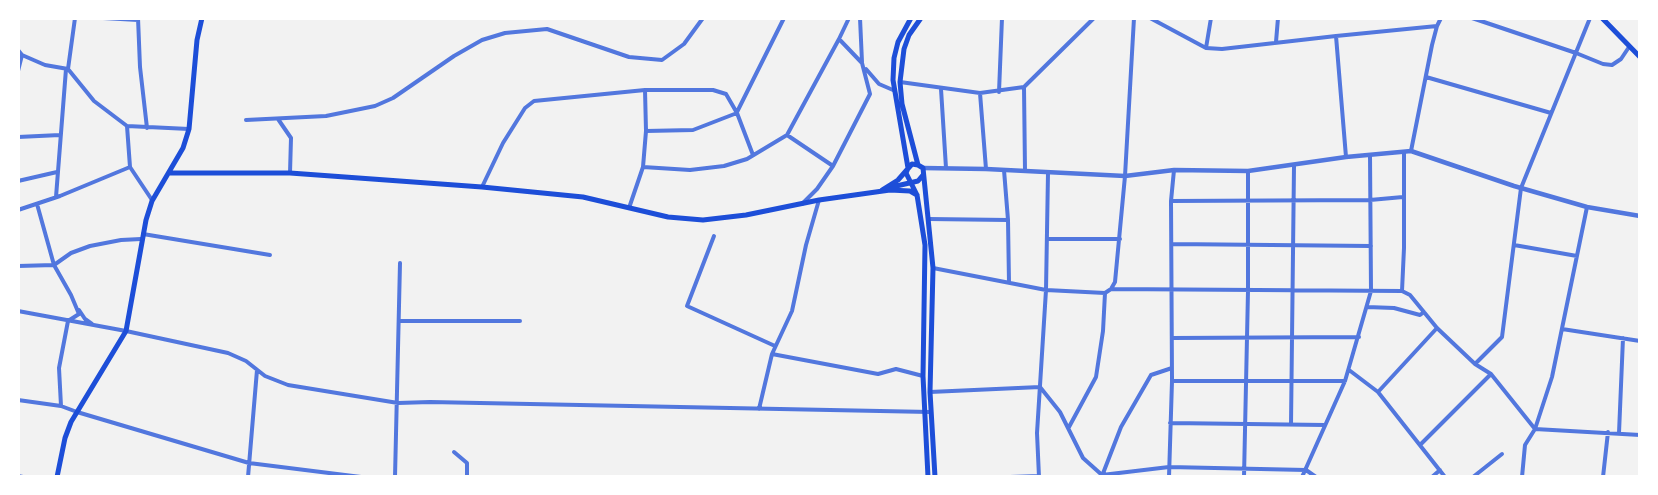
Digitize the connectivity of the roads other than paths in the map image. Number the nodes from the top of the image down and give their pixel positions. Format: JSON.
{"nodes":[{"id":1,"x":75,"y":18,"type":"edge"},
{"id":2,"x":103,"y":18,"type":"edge"},
{"id":3,"x":202,"y":18,"type":"edge"},
{"id":4,"x":703,"y":18,"type":"edge"},
{"id":5,"x":784,"y":18,"type":"edge"},
{"id":6,"x":849,"y":18,"type":"edge"},
{"id":7,"x":860,"y":18,"type":"edge"},
{"id":8,"x":911,"y":18,"type":"edge"},
{"id":9,"x":921,"y":18,"type":"edge"},
{"id":10,"x":1002,"y":18,"type":"edge"},
{"id":11,"x":1094,"y":18,"type":"edge"},
{"id":12,"x":1134,"y":18,"type":"edge"},
{"id":13,"x":1150,"y":18,"type":"edge"},
{"id":14,"x":1211,"y":18,"type":"edge"},
{"id":15,"x":1278,"y":18,"type":"edge"},
{"id":16,"x":1441,"y":18,"type":"edge"},
{"id":17,"x":1472,"y":18,"type":"edge"},
{"id":18,"x":1590,"y":18,"type":"edge"},
{"id":19,"x":1602,"y":18,"type":"edge"},
{"id":20,"x":138,"y":19,"type":"edge"},
{"id":21,"x":1437,"y":26,"type":"junction"},
{"id":22,"x":1336,"y":36,"type":"junction"},
{"id":23,"x":839,"y":39,"type":"junction"},
{"id":24,"x":1276,"y":42,"type":"junction"},
{"id":25,"x":1629,"y":46,"type":"junction"},
{"id":26,"x":1206,"y":48,"type":"junction"},
{"id":27,"x":18,"y":50,"type":"edge"},
{"id":28,"x":1576,"y":53,"type":"junction"},
{"id":29,"x":22,"y":55,"type":"junction"},
{"id":30,"x":1640,"y":57,"type":"edge"},
{"id":31,"x":862,"y":63,"type":"junction"},
{"id":32,"x":67,"y":69,"type":"junction"},
{"id":33,"x":18,"y":71,"type":"edge"},
{"id":34,"x":1426,"y":77,"type":"junction"},
{"id":35,"x":900,"y":82,"type":"junction"},
{"id":36,"x":1024,"y":87,"type":"junction"},
{"id":37,"x":941,"y":89,"type":"junction"},
{"id":38,"x":645,"y":90,"type":"junction"},
{"id":39,"x":893,"y":90,"type":"junction"},
{"id":40,"x":999,"y":92,"type":"junction"},
{"id":41,"x":980,"y":93,"type":"junction"},
{"id":42,"x":737,"y":113,"type":"junction"},
{"id":43,"x":1551,"y":113,"type":"junction"},
{"id":44,"x":278,"y":119,"type":"junction"},
{"id":45,"x":246,"y":120,"type":"dead end"},
{"id":46,"x":127,"y":126,"type":"junction"},
{"id":47,"x":147,"y":128,"type":"junction"},
{"id":48,"x":189,"y":129,"type":"junction"},
{"id":49,"x":646,"y":131,"type":"junction"},
{"id":50,"x":60,"y":135,"type":"junction"},
{"id":51,"x":787,"y":135,"type":"junction"},
{"id":52,"x":18,"y":137,"type":"edge"},
{"id":53,"x":1411,"y":151,"type":"junction"},
{"id":54,"x":1404,"y":152,"type":"junction"},
{"id":55,"x":1370,"y":155,"type":"junction"},
{"id":56,"x":753,"y":156,"type":"junction"},
{"id":57,"x":1346,"y":157,"type":"junction"},
{"id":58,"x":833,"y":166,"type":"junction"},
{"id":59,"x":1294,"y":166,"type":"junction"},
{"id":60,"x":130,"y":167,"type":"junction"},
{"id":61,"x":643,"y":167,"type":"junction"},
{"id":62,"x":908,"y":168,"type":"junction"},
{"id":63,"x":946,"y":168,"type":"junction"},
{"id":64,"x":921,"y":169,"type":"junction"},
{"id":65,"x":986,"y":169,"type":"junction"},
{"id":66,"x":1004,"y":170,"type":"junction"},
{"id":67,"x":1174,"y":170,"type":"junction"},
{"id":68,"x":1025,"y":171,"type":"junction"},
{"id":69,"x":1248,"y":171,"type":"junction"},
{"id":70,"x":57,"y":172,"type":"junction"},
{"id":71,"x":169,"y":173,"type":"junction"},
{"id":72,"x":290,"y":173,"type":"junction"},
{"id":73,"x":1048,"y":173,"type":"junction"},
{"id":74,"x":1125,"y":176,"type":"junction"},
{"id":75,"x":18,"y":181,"type":"edge"},
{"id":76,"x":911,"y":181,"type":"junction"},
{"id":77,"x":482,"y":188,"type":"junction"},
{"id":78,"x":1521,"y":188,"type":"junction"},
{"id":79,"x":884,"y":189,"type":"junction"},
{"id":80,"x":878,"y":193,"type":"junction"},
{"id":81,"x":916,"y":195,"type":"junction"},
{"id":82,"x":56,"y":197,"type":"junction"},
{"id":83,"x":1403,"y":197,"type":"junction"},
{"id":84,"x":1247,"y":199,"type":"junction"},
{"id":85,"x":1295,"y":199,"type":"junction"},
{"id":86,"x":819,"y":200,"type":"junction"},
{"id":87,"x":1370,"y":200,"type":"junction"},
{"id":88,"x":152,"y":201,"type":"junction"},
{"id":89,"x":1171,"y":201,"type":"junction"},
{"id":90,"x":37,"y":204,"type":"junction"},
{"id":91,"x":802,"y":204,"type":"junction"},
{"id":92,"x":1587,"y":207,"type":"junction"},
{"id":93,"x":629,"y":208,"type":"junction"},
{"id":94,"x":18,"y":210,"type":"edge"},
{"id":95,"x":1640,"y":216,"type":"edge"},
{"id":96,"x":929,"y":219,"type":"junction"},
{"id":97,"x":1008,"y":220,"type":"junction"},
{"id":98,"x":142,"y":236,"type":"junction"},
{"id":99,"x":714,"y":236,"type":"dead end"},
{"id":100,"x":1047,"y":238,"type":"junction"},
{"id":101,"x":1120,"y":239,"type":"junction"},
{"id":102,"x":1172,"y":244,"type":"junction"},
{"id":103,"x":1514,"y":245,"type":"junction"},
{"id":104,"x":1248,"y":246,"type":"junction"},
{"id":105,"x":1294,"y":246,"type":"junction"},
{"id":106,"x":1371,"y":246,"type":"junction"},
{"id":107,"x":270,"y":255,"type":"dead end"},
{"id":108,"x":1577,"y":256,"type":"junction"},
{"id":109,"x":400,"y":263,"type":"dead end"},
{"id":110,"x":54,"y":265,"type":"junction"},
{"id":111,"x":18,"y":266,"type":"edge"},
{"id":112,"x":933,"y":268,"type":"junction"},
{"id":113,"x":1009,"y":283,"type":"junction"},
{"id":114,"x":1111,"y":289,"type":"junction"},
{"id":115,"x":1046,"y":290,"type":"junction"},
{"id":116,"x":1171,"y":290,"type":"junction"},
{"id":117,"x":1248,"y":291,"type":"junction"},
{"id":118,"x":1293,"y":291,"type":"junction"},
{"id":119,"x":1371,"y":291,"type":"junction"},
{"id":120,"x":1402,"y":291,"type":"junction"},
{"id":121,"x":1106,"y":293,"type":"junction"},
{"id":122,"x":1367,"y":307,"type":"junction"},
{"id":123,"x":78,"y":309,"type":"junction"},
{"id":124,"x":18,"y":311,"type":"edge"},
{"id":125,"x":1424,"y":312,"type":"junction"},
{"id":126,"x":68,"y":321,"type":"junction"},
{"id":127,"x":399,"y":321,"type":"junction"},
{"id":128,"x":520,"y":321,"type":"dead end"},
{"id":129,"x":94,"y":325,"type":"junction"},
{"id":130,"x":1437,"y":328,"type":"junction"},
{"id":131,"x":1562,"y":329,"type":"junction"},
{"id":132,"x":126,"y":330,"type":"junction"},
{"id":133,"x":1246,"y":336,"type":"junction"},
{"id":134,"x":1293,"y":337,"type":"junction"},
{"id":135,"x":1359,"y":337,"type":"junction"},
{"id":136,"x":1172,"y":338,"type":"junction"},
{"id":137,"x":1623,"y":338,"type":"junction"},
{"id":138,"x":1640,"y":341,"type":"edge"},
{"id":139,"x":775,"y":346,"type":"junction"},
{"id":140,"x":772,"y":354,"type":"junction"},
{"id":141,"x":1476,"y":364,"type":"junction"},
{"id":142,"x":1172,"y":368,"type":"junction"},
{"id":143,"x":257,"y":369,"type":"junction"},
{"id":144,"x":1349,"y":370,"type":"junction"},
{"id":145,"x":1491,"y":374,"type":"junction"},
{"id":146,"x":923,"y":376,"type":"junction"},
{"id":147,"x":1172,"y":381,"type":"junction"},
{"id":148,"x":1246,"y":381,"type":"junction"},
{"id":149,"x":1292,"y":381,"type":"junction"},
{"id":150,"x":1345,"y":381,"type":"junction"},
{"id":151,"x":1040,"y":387,"type":"junction"},
{"id":152,"x":930,"y":392,"type":"junction"},
{"id":153,"x":1378,"y":392,"type":"junction"},
{"id":154,"x":18,"y":400,"type":"edge"},
{"id":155,"x":398,"y":403,"type":"junction"},
{"id":156,"x":61,"y":406,"type":"junction"},
{"id":157,"x":759,"y":409,"type":"junction"},
{"id":158,"x":76,"y":412,"type":"junction"},
{"id":159,"x":927,"y":412,"type":"junction"},
{"id":160,"x":1170,"y":423,"type":"junction"},
{"id":161,"x":1245,"y":424,"type":"junction"},
{"id":162,"x":1291,"y":425,"type":"junction"},
{"id":163,"x":1325,"y":425,"type":"junction"},
{"id":164,"x":1069,"y":427,"type":"junction"},
{"id":165,"x":1535,"y":429,"type":"junction"},
{"id":166,"x":1608,"y":432,"type":"junction"},
{"id":167,"x":1619,"y":433,"type":"junction"},
{"id":168,"x":1640,"y":435,"type":"edge"},
{"id":169,"x":1421,"y":444,"type":"junction"},
{"id":170,"x":454,"y":452,"type":"dead end"},
{"id":171,"x":1502,"y":454,"type":"dead end"},
{"id":172,"x":249,"y":463,"type":"junction"},
{"id":173,"x":1169,"y":467,"type":"junction"},
{"id":174,"x":1244,"y":468,"type":"junction"},
{"id":175,"x":1306,"y":470,"type":"junction"},
{"id":176,"x":1440,"y":470,"type":"junction"},
{"id":177,"x":18,"y":476,"type":"edge"},
{"id":178,"x":1039,"y":476,"type":"edge"},
{"id":179,"x":1102,"y":476,"type":"edge"},
{"id":180,"x":23,"y":477,"type":"edge"},
{"id":181,"x":57,"y":477,"type":"edge"},
{"id":182,"x":248,"y":477,"type":"edge"},
{"id":183,"x":361,"y":477,"type":"edge"},
{"id":184,"x":395,"y":477,"type":"edge"},
{"id":185,"x":467,"y":477,"type":"edge"},
{"id":186,"x":928,"y":477,"type":"edge"},
{"id":187,"x":935,"y":477,"type":"edge"},
{"id":188,"x":1010,"y":477,"type":"edge"},
{"id":189,"x":1169,"y":477,"type":"edge"},
{"id":190,"x":1244,"y":477,"type":"edge"},
{"id":191,"x":1302,"y":477,"type":"edge"},
{"id":192,"x":1316,"y":477,"type":"edge"},
{"id":193,"x":1432,"y":477,"type":"edge"},
{"id":194,"x":1445,"y":477,"type":"edge"},
{"id":195,"x":1473,"y":477,"type":"edge"},
{"id":196,"x":1522,"y":477,"type":"edge"},
{"id":197,"x":1603,"y":477,"type":"edge"}],
"edges":[{"from":1,"to":32,"type":"street"},
{"from":2,"to":20,"type":"street"},
{"from":3,"to":48,"type":"main road"},
{"from":4,"to":44,"type":"street"},
{"from":5,"to":42,"type":"street"},
{"from":6,"to":23,"type":"street"},
{"from":7,"to":31,"type":"street"},
{"from":8,"to":39,"type":"main road"},
{"from":9,"to":35,"type":"main road"},
{"from":10,"to":40,"type":"street"},
{"from":11,"to":36,"type":"street"},
{"from":12,"to":74,"type":"street"},
{"from":13,"to":26,"type":"street"},
{"from":14,"to":26,"type":"street"},
{"from":15,"to":24,"type":"street"},
{"from":16,"to":21,"type":"street"},
{"from":17,"to":28,"type":"street"},
{"from":18,"to":28,"type":"street"},
{"from":19,"to":25,"type":"main road"},
{"from":20,"to":47,"type":"street"},
{"from":21,"to":22,"type":"street"},
{"from":21,"to":34,"type":"street"},
{"from":22,"to":24,"type":"street"},
{"from":22,"to":57,"type":"street"},
{"from":23,"to":31,"type":"street"},
{"from":23,"to":51,"type":"street"},
{"from":24,"to":26,"type":"street"},
{"from":25,"to":28,"type":"street"},
{"from":25,"to":30,"type":"main road"},
{"from":27,"to":29,"type":"street"},
{"from":28,"to":43,"type":"street"},
{"from":29,"to":32,"type":"street"},
{"from":29,"to":33,"type":"street"},
{"from":31,"to":39,"type":"street"},
{"from":31,"to":58,"type":"street"},
{"from":32,"to":46,"type":"street"},
{"from":32,"to":50,"type":"street"},
{"from":34,"to":43,"type":"street"},
{"from":34,"to":53,"type":"street"},
{"from":35,"to":37,"type":"street"},
{"from":35,"to":64,"type":"main road"},
{"from":36,"to":40,"type":"street"},
{"from":36,"to":68,"type":"street"},
{"from":37,"to":41,"type":"street"},
{"from":37,"to":63,"type":"street"},
{"from":38,"to":42,"type":"street"},
{"from":38,"to":49,"type":"street"},
{"from":38,"to":77,"type":"street"},
{"from":39,"to":62,"type":"main road"},
{"from":40,"to":41,"type":"street"},
{"from":41,"to":65,"type":"street"},
{"from":42,"to":49,"type":"street"},
{"from":42,"to":56,"type":"street"},
{"from":43,"to":78,"type":"street"},
{"from":44,"to":45,"type":"street"},
{"from":44,"to":72,"type":"street"},
{"from":46,"to":47,"type":"street"},
{"from":46,"to":60,"type":"street"},
{"from":47,"to":48,"type":"street"},
{"from":48,"to":71,"type":"main road"},
{"from":49,"to":61,"type":"street"},
{"from":50,"to":52,"type":"street"},
{"from":50,"to":70,"type":"street"},
{"from":51,"to":56,"type":"street"},
{"from":51,"to":58,"type":"street"},
{"from":53,"to":54,"type":"street"},
{"from":53,"to":78,"type":"street"},
{"from":54,"to":55,"type":"street"},
{"from":54,"to":83,"type":"street"},
{"from":55,"to":57,"type":"street"},
{"from":55,"to":87,"type":"street"},
{"from":56,"to":61,"type":"street"},
{"from":57,"to":59,"type":"street"},
{"from":58,"to":91,"type":"street"},
{"from":59,"to":69,"type":"street"},
{"from":59,"to":85,"type":"street"},
{"from":60,"to":82,"type":"street"},
{"from":60,"to":88,"type":"street"},
{"from":61,"to":93,"type":"street"},
{"from":62,"to":64,"type":"main road"},
{"from":62,"to":76,"type":"main road"},
{"from":62,"to":79,"type":"main road"},
{"from":63,"to":64,"type":"street"},
{"from":63,"to":65,"type":"street"},
{"from":64,"to":76,"type":"main road"},
{"from":64,"to":96,"type":"main road"},
{"from":65,"to":66,"type":"street"},
{"from":66,"to":68,"type":"street"},
{"from":66,"to":97,"type":"street"},
{"from":67,"to":69,"type":"street"},
{"from":67,"to":74,"type":"street"},
{"from":67,"to":89,"type":"street"},
{"from":68,"to":73,"type":"street"},
{"from":69,"to":84,"type":"street"},
{"from":70,"to":75,"type":"street"},
{"from":70,"to":82,"type":"street"},
{"from":71,"to":72,"type":"main road"},
{"from":71,"to":88,"type":"main road"},
{"from":72,"to":77,"type":"main road"},
{"from":73,"to":74,"type":"street"},
{"from":73,"to":100,"type":"street"},
{"from":74,"to":101,"type":"street"},
{"from":76,"to":79,"type":"main road"},
{"from":76,"to":81,"type":"main road"},
{"from":77,"to":93,"type":"main road"},
{"from":78,"to":92,"type":"street"},
{"from":78,"to":103,"type":"street"},
{"from":79,"to":80,"type":"main road"},
{"from":80,"to":81,"type":"main road"},
{"from":80,"to":86,"type":"main road"},
{"from":81,"to":146,"type":"main road"},
{"from":82,"to":90,"type":"street"},
{"from":83,"to":87,"type":"street"},
{"from":83,"to":120,"type":"street"},
{"from":84,"to":85,"type":"street"},
{"from":84,"to":89,"type":"street"},
{"from":84,"to":104,"type":"street"},
{"from":85,"to":87,"type":"street"},
{"from":85,"to":105,"type":"street"},
{"from":86,"to":91,"type":"main road"},
{"from":86,"to":139,"type":"street"},
{"from":87,"to":106,"type":"street"},
{"from":88,"to":98,"type":"main road"},
{"from":89,"to":102,"type":"street"},
{"from":90,"to":94,"type":"street"},
{"from":90,"to":110,"type":"street"},
{"from":91,"to":93,"type":"main road"},
{"from":92,"to":95,"type":"street"},
{"from":92,"to":108,"type":"street"},
{"from":96,"to":97,"type":"street"},
{"from":96,"to":112,"type":"main road"},
{"from":97,"to":113,"type":"street"},
{"from":98,"to":107,"type":"street"},
{"from":98,"to":110,"type":"street"},
{"from":98,"to":132,"type":"main road"},
{"from":99,"to":139,"type":"street"},
{"from":100,"to":101,"type":"street"},
{"from":100,"to":115,"type":"street"},
{"from":101,"to":114,"type":"street"},
{"from":102,"to":104,"type":"street"},
{"from":102,"to":116,"type":"street"},
{"from":103,"to":108,"type":"street"},
{"from":103,"to":141,"type":"street"},
{"from":104,"to":105,"type":"street"},
{"from":104,"to":117,"type":"street"},
{"from":105,"to":106,"type":"street"},
{"from":105,"to":118,"type":"street"},
{"from":106,"to":119,"type":"street"},
{"from":108,"to":131,"type":"street"},
{"from":109,"to":127,"type":"street"},
{"from":110,"to":111,"type":"street"},
{"from":110,"to":123,"type":"street"},
{"from":112,"to":113,"type":"street"},
{"from":112,"to":152,"type":"main road"},
{"from":113,"to":115,"type":"street"},
{"from":114,"to":116,"type":"street"},
{"from":114,"to":121,"type":"street"},
{"from":115,"to":121,"type":"street"},
{"from":115,"to":151,"type":"street"},
{"from":116,"to":117,"type":"street"},
{"from":116,"to":136,"type":"street"},
{"from":117,"to":118,"type":"street"},
{"from":117,"to":133,"type":"street"},
{"from":118,"to":119,"type":"street"},
{"from":118,"to":134,"type":"street"},
{"from":119,"to":120,"type":"street"},
{"from":119,"to":122,"type":"street"},
{"from":120,"to":125,"type":"street"},
{"from":121,"to":164,"type":"street"},
{"from":122,"to":125,"type":"street"},
{"from":122,"to":135,"type":"street"},
{"from":123,"to":126,"type":"street"},
{"from":123,"to":129,"type":"street"},
{"from":124,"to":126,"type":"street"},
{"from":125,"to":130,"type":"street"},
{"from":126,"to":129,"type":"street"},
{"from":126,"to":156,"type":"street"},
{"from":127,"to":128,"type":"street"},
{"from":127,"to":155,"type":"street"},
{"from":129,"to":132,"type":"street"},
{"from":130,"to":141,"type":"street"},
{"from":130,"to":153,"type":"street"},
{"from":131,"to":137,"type":"street"},
{"from":131,"to":165,"type":"street"},
{"from":132,"to":143,"type":"street"},
{"from":132,"to":158,"type":"main road"},
{"from":133,"to":134,"type":"street"},
{"from":133,"to":136,"type":"street"},
{"from":133,"to":148,"type":"street"},
{"from":134,"to":135,"type":"street"},
{"from":134,"to":149,"type":"street"},
{"from":135,"to":144,"type":"street"},
{"from":136,"to":142,"type":"street"},
{"from":137,"to":138,"type":"street"},
{"from":137,"to":167,"type":"street"},
{"from":139,"to":140,"type":"street"},
{"from":140,"to":146,"type":"street"},
{"from":140,"to":157,"type":"street"},
{"from":141,"to":145,"type":"street"},
{"from":142,"to":147,"type":"street"},
{"from":142,"to":179,"type":"street"},
{"from":143,"to":155,"type":"street"},
{"from":143,"to":172,"type":"street"},
{"from":144,"to":150,"type":"street"},
{"from":144,"to":153,"type":"street"},
{"from":145,"to":165,"type":"street"},
{"from":145,"to":169,"type":"street"},
{"from":146,"to":159,"type":"main road"},
{"from":147,"to":148,"type":"street"},
{"from":147,"to":160,"type":"street"},
{"from":148,"to":149,"type":"street"},
{"from":148,"to":161,"type":"street"},
{"from":149,"to":150,"type":"street"},
{"from":149,"to":162,"type":"street"},
{"from":150,"to":163,"type":"street"},
{"from":151,"to":152,"type":"street"},
{"from":151,"to":164,"type":"street"},
{"from":151,"to":178,"type":"street"},
{"from":152,"to":159,"type":"main road"},
{"from":153,"to":169,"type":"street"},
{"from":154,"to":156,"type":"street"},
{"from":155,"to":157,"type":"street"},
{"from":155,"to":184,"type":"street"},
{"from":156,"to":158,"type":"street"},
{"from":157,"to":159,"type":"street"},
{"from":158,"to":172,"type":"street"},
{"from":158,"to":181,"type":"main road"},
{"from":159,"to":186,"type":"main road"},
{"from":159,"to":187,"type":"main road"},
{"from":160,"to":161,"type":"street"},
{"from":160,"to":173,"type":"street"},
{"from":161,"to":162,"type":"street"},
{"from":161,"to":174,"type":"street"},
{"from":162,"to":163,"type":"street"},
{"from":163,"to":175,"type":"street"},
{"from":164,"to":179,"type":"street"},
{"from":165,"to":166,"type":"street"},
{"from":165,"to":196,"type":"street"},
{"from":166,"to":167,"type":"street"},
{"from":166,"to":197,"type":"street"},
{"from":167,"to":168,"type":"street"},
{"from":169,"to":176,"type":"street"},
{"from":170,"to":185,"type":"street"},
{"from":171,"to":195,"type":"street"},
{"from":172,"to":182,"type":"street"},
{"from":172,"to":183,"type":"street"},
{"from":173,"to":174,"type":"street"},
{"from":173,"to":179,"type":"street"},
{"from":173,"to":189,"type":"street"},
{"from":174,"to":175,"type":"street"},
{"from":174,"to":190,"type":"street"},
{"from":175,"to":191,"type":"street"},
{"from":175,"to":192,"type":"street"},
{"from":176,"to":193,"type":"street"},
{"from":176,"to":194,"type":"street"},
{"from":177,"to":180,"type":"street"},
{"from":178,"to":188,"type":"street"}]}
